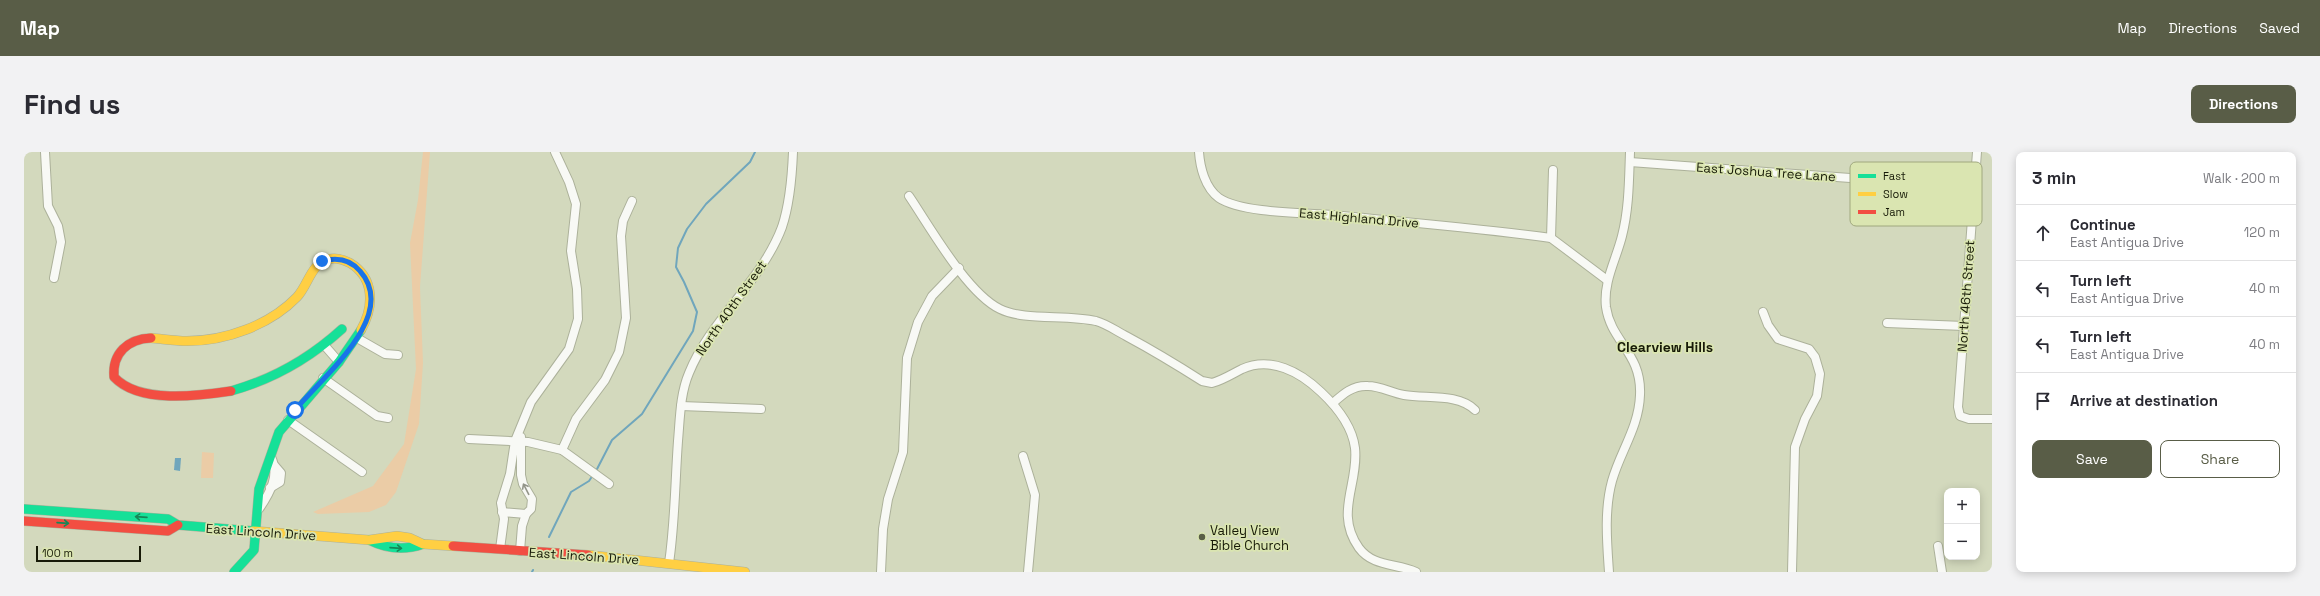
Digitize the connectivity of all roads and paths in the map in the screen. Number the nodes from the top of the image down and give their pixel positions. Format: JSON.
{"nodes":[{"id":1,"x":45,"y":152,"type":"edge"},
{"id":2,"x":555,"y":152,"type":"edge"},
{"id":3,"x":793,"y":152,"type":"edge"},
{"id":4,"x":1199,"y":152,"type":"edge"},
{"id":5,"x":1630,"y":152,"type":"edge"},
{"id":6,"x":1977,"y":152,"type":"edge"},
{"id":7,"x":1630,"y":162,"type":"junction"},
{"id":8,"x":1976,"y":162,"type":"edge"},
{"id":9,"x":1554,"y":170,"type":"dead end"},
{"id":10,"x":1850,"y":178,"type":"edge"},
{"id":11,"x":909,"y":196,"type":"dead end"},
{"id":12,"x":632,"y":201,"type":"dead end"},
{"id":13,"x":1971,"y":226,"type":"edge"},
{"id":14,"x":1552,"y":238,"type":"junction"},
{"id":15,"x":959,"y":268,"type":"junction"},
{"id":16,"x":54,"y":278,"type":"dead end"},
{"id":17,"x":1607,"y":280,"type":"junction"},
{"id":18,"x":1763,"y":312,"type":"dead end"},
{"id":19,"x":1887,"y":323,"type":"dead end"},
{"id":20,"x":1964,"y":326,"type":"junction"},
{"id":21,"x":342,"y":329,"type":"dead end"},
{"id":22,"x":357,"y":338,"type":"junction"},
{"id":23,"x":325,"y":346,"type":"junction"},
{"id":24,"x":398,"y":355,"type":"dead end"},
{"id":25,"x":339,"y":362,"type":"junction"},
{"id":26,"x":324,"y":378,"type":"junction"},
{"id":27,"x":1333,"y":403,"type":"junction"},
{"id":28,"x":680,"y":406,"type":"junction"},
{"id":29,"x":761,"y":409,"type":"dead end"},
{"id":30,"x":1475,"y":410,"type":"dead end"},
{"id":31,"x":388,"y":418,"type":"dead end"},
{"id":32,"x":1992,"y":419,"type":"edge"},
{"id":33,"x":288,"y":420,"type":"junction"},
{"id":34,"x":469,"y":439,"type":"dead end"},
{"id":35,"x":518,"y":441,"type":"junction"},
{"id":36,"x":562,"y":450,"type":"junction"},
{"id":37,"x":1023,"y":456,"type":"dead end"},
{"id":38,"x":271,"y":457,"type":"junction"},
{"id":39,"x":362,"y":472,"type":"dead end"},
{"id":40,"x":609,"y":484,"type":"dead end"},
{"id":41,"x":24,"y":509,"type":"edge"},
{"id":42,"x":502,"y":512,"type":"junction"},
{"id":43,"x":258,"y":514,"type":"junction"},
{"id":44,"x":526,"y":514,"type":"junction"},
{"id":45,"x":24,"y":521,"type":"edge"},
{"id":46,"x":178,"y":525,"type":"junction"},
{"id":47,"x":256,"y":531,"type":"junction"},
{"id":48,"x":1938,"y":546,"type":"dead end"},
{"id":49,"x":500,"y":550,"type":"junction"},
{"id":50,"x":520,"y":551,"type":"junction"},
{"id":51,"x":669,"y":563,"type":"junction"},
{"id":52,"x":234,"y":572,"type":"edge"},
{"id":53,"x":745,"y":572,"type":"edge"},
{"id":54,"x":881,"y":572,"type":"edge"},
{"id":55,"x":1028,"y":572,"type":"edge"},
{"id":56,"x":1416,"y":572,"type":"edge"},
{"id":57,"x":1609,"y":572,"type":"edge"},
{"id":58,"x":1792,"y":572,"type":"edge"},
{"id":59,"x":1942,"y":572,"type":"edge"}],
"edges":[{"from":1,"to":16,"type":"street"},
{"from":2,"to":35,"type":"street"},
{"from":3,"to":28,"type":"street","name":"North 40th Street"},
{"from":4,"to":14,"type":"street","name":"East Highland Drive"},
{"from":5,"to":7,"type":"street"},
{"from":6,"to":8,"type":"street","name":"North 46th Street"},
{"from":7,"to":10,"type":"street","name":"East Joshua Tree Lane"},
{"from":7,"to":17,"type":"street"},
{"from":9,"to":14,"type":"street"},
{"from":11,"to":15,"type":"street"},
{"from":12,"to":36,"type":"street"},
{"from":13,"to":20,"type":"street","name":"North 46th Street"},
{"from":14,"to":17,"type":"street"},
{"from":15,"to":27,"type":"street"},
{"from":15,"to":54,"type":"street"},
{"from":17,"to":57,"type":"street"},
{"from":18,"to":58,"type":"street"},
{"from":19,"to":20,"type":"street"},
{"from":20,"to":32,"type":"street","name":"North 46th Street"},
{"from":21,"to":23,"type":"street"},
{"from":22,"to":23,"type":"street"},
{"from":22,"to":24,"type":"street"},
{"from":22,"to":25,"type":"street"},
{"from":23,"to":25,"type":"street"},
{"from":25,"to":26,"type":"street"},
{"from":26,"to":31,"type":"street"},
{"from":26,"to":33,"type":"street"},
{"from":27,"to":30,"type":"street"},
{"from":27,"to":56,"type":"street"},
{"from":28,"to":29,"type":"street"},
{"from":28,"to":51,"type":"street","name":"North 40th Street"},
{"from":33,"to":38,"type":"street"},
{"from":33,"to":39,"type":"street"},
{"from":34,"to":35,"type":"street"},
{"from":35,"to":36,"type":"street"},
{"from":35,"to":42,"type":"street"},
{"from":44,"to":35,"type":"street","one_way":true},
{"from":36,"to":40,"type":"street"},
{"from":37,"to":55,"type":"street"},
{"from":38,"to":43,"type":"street"},
{"from":38,"to":43,"type":"street"},
{"from":46,"to":41,"type":"street","name":"East Lincoln Drive","one_way":true},
{"from":42,"to":44,"type":"street"},
{"from":42,"to":49,"type":"street"},
{"from":43,"to":47,"type":"street"},
{"from":44,"to":50,"type":"street"},
{"from":45,"to":46,"type":"street","name":"East Lincoln Drive","one_way":true},
{"from":46,"to":47,"type":"street","name":"East Lincoln Drive"},
{"from":47,"to":49,"type":"street","name":"East Lincoln Drive"},
{"from":47,"to":52,"type":"street"},
{"from":48,"to":59,"type":"street"},
{"from":49,"to":50,"type":"street","name":"East Lincoln Drive"},
{"from":50,"to":51,"type":"street","name":"East Lincoln Drive"},
{"from":51,"to":53,"type":"street","name":"East Lincoln Drive"}]}
